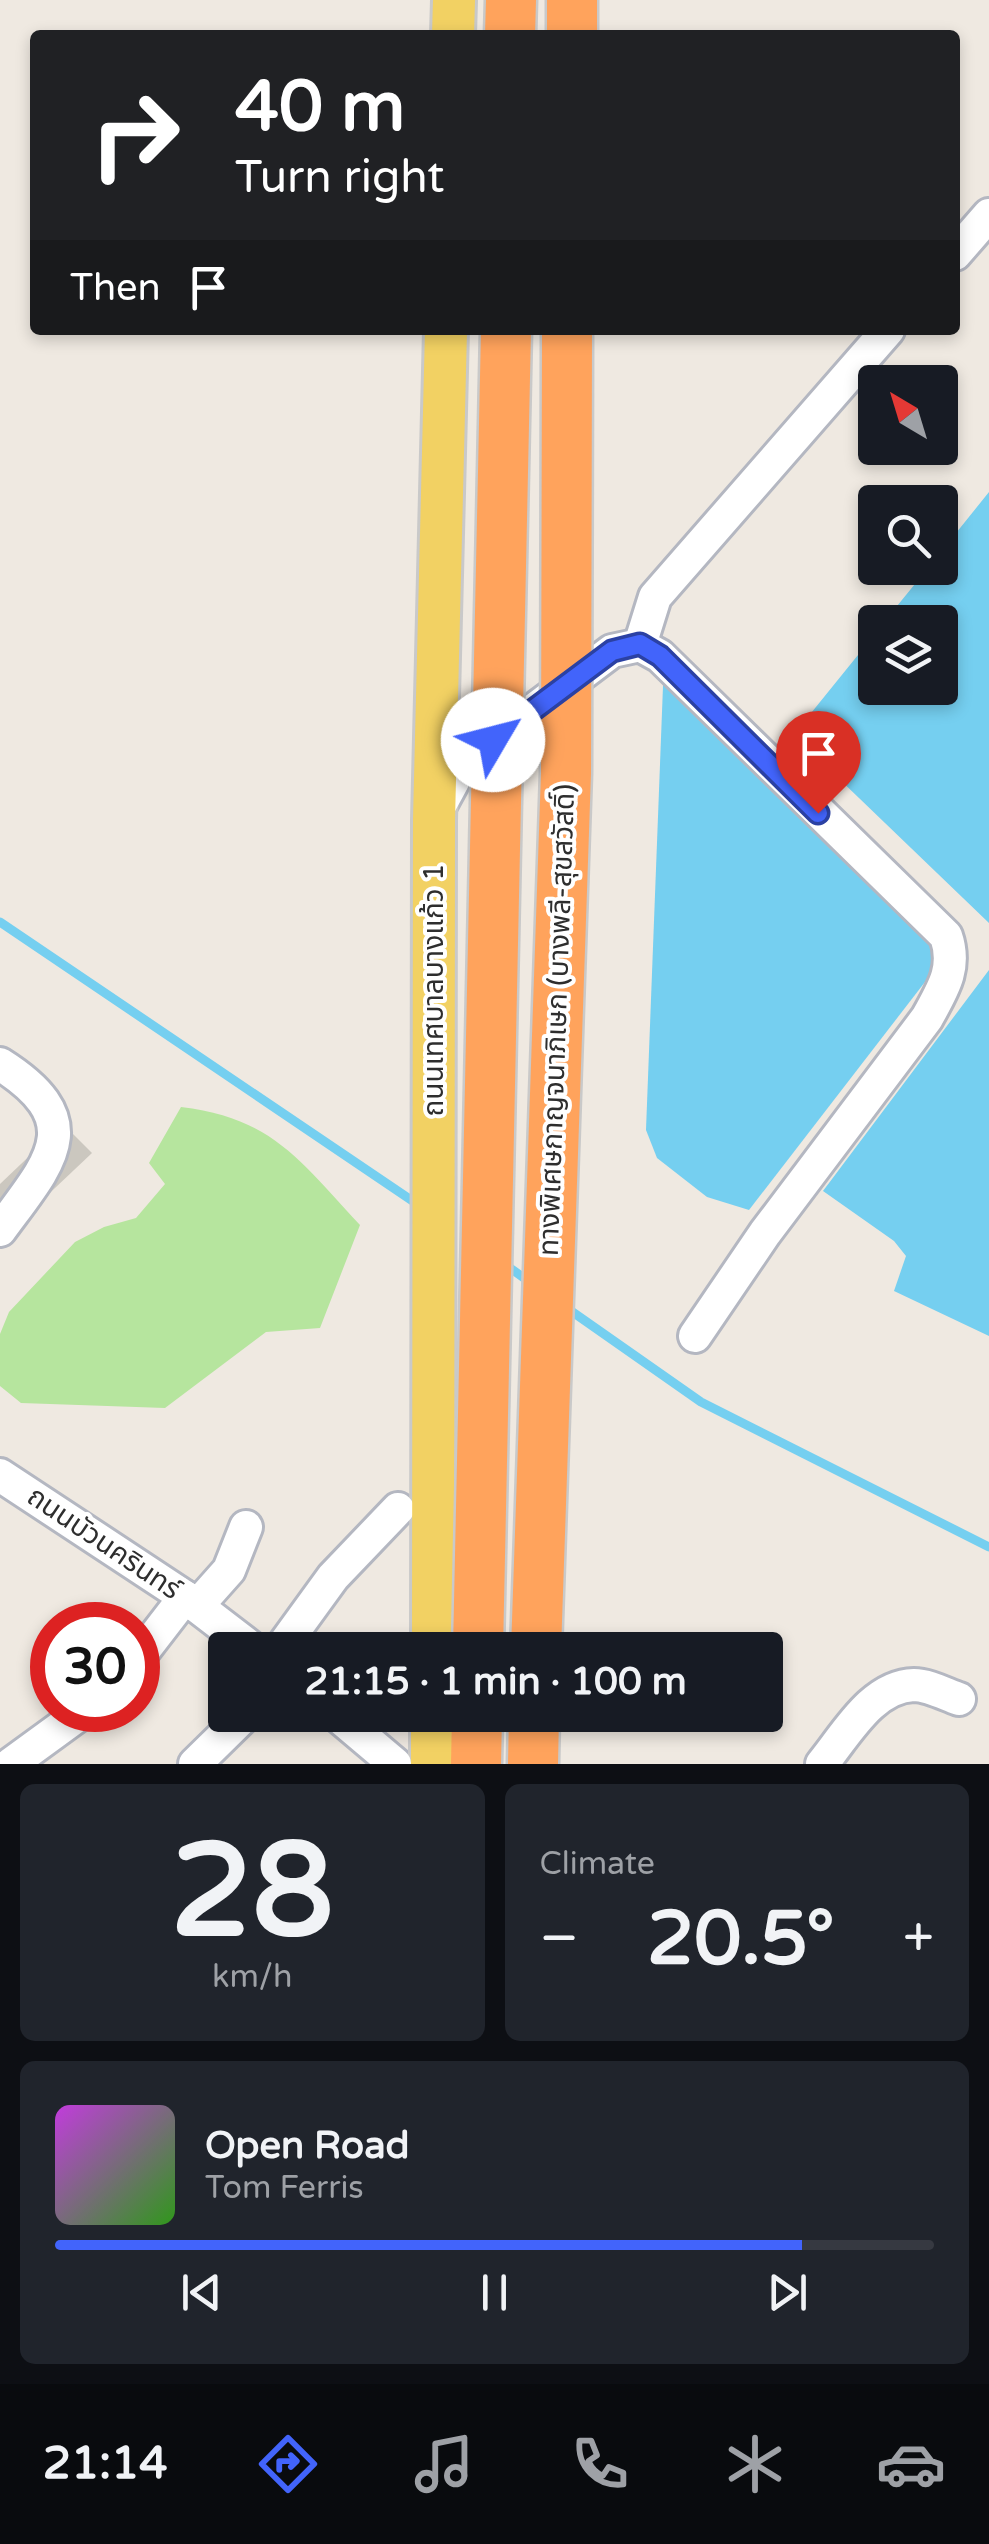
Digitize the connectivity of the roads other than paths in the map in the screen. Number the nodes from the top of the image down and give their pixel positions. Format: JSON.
{"nodes":[{"id":1,"x":454,"y":0,"type":"edge"},
{"id":2,"x":511,"y":0,"type":"edge"},
{"id":3,"x":572,"y":0,"type":"edge"},
{"id":4,"x":453,"y":30,"type":"edge"},
{"id":5,"x":510,"y":30,"type":"edge"},
{"id":6,"x":572,"y":30,"type":"edge"},
{"id":7,"x":989,"y":215,"type":"edge"},
{"id":8,"x":960,"y":248,"type":"edge"},
{"id":9,"x":446,"y":335,"type":"edge"},
{"id":10,"x":506,"y":335,"type":"edge"},
{"id":11,"x":567,"y":335,"type":"edge"},
{"id":12,"x":884,"y":335,"type":"edge"},
{"id":13,"x":640,"y":644,"type":"junction"},
{"id":14,"x":434,"y":820,"type":"junction"},
{"id":15,"x":0,"y":1064,"type":"edge"},
{"id":16,"x":0,"y":1230,"type":"edge"},
{"id":17,"x":695,"y":1336,"type":"dead end"},
{"id":18,"x":0,"y":1475,"type":"edge"},
{"id":19,"x":398,"y":1509,"type":"dead end"},
{"id":20,"x":246,"y":1526,"type":"dead end"},
{"id":21,"x":191,"y":1601,"type":"junction"},
{"id":22,"x":231,"y":1632,"type":"edge"},
{"id":23,"x":293,"y":1632,"type":"edge"},
{"id":24,"x":432,"y":1632,"type":"edge"},
{"id":25,"x":478,"y":1632,"type":"edge"},
{"id":26,"x":537,"y":1632,"type":"edge"},
{"id":27,"x":160,"y":1634,"type":"edge"},
{"id":28,"x":959,"y":1700,"type":"dead end"},
{"id":29,"x":54,"y":1732,"type":"edge"},
{"id":30,"x":227,"y":1732,"type":"edge"},
{"id":31,"x":357,"y":1732,"type":"edge"},
{"id":32,"x":432,"y":1732,"type":"edge"},
{"id":33,"x":477,"y":1732,"type":"edge"},
{"id":34,"x":534,"y":1732,"type":"edge"},
{"id":35,"x":11,"y":1764,"type":"edge"},
{"id":36,"x":194,"y":1764,"type":"edge"},
{"id":37,"x":395,"y":1764,"type":"edge"},
{"id":38,"x":432,"y":1764,"type":"edge"},
{"id":39,"x":476,"y":1764,"type":"edge"},
{"id":40,"x":533,"y":1764,"type":"edge"},
{"id":41,"x":822,"y":1764,"type":"edge"}],
"edges":[{"from":1,"to":4,"type":"main road"},
{"from":2,"to":5,"type":"highway"},
{"from":3,"to":6,"type":"highway"},
{"from":7,"to":8,"type":"street"},
{"from":9,"to":14,"type":"main road","name":"ถนนเทศบาลบางแก้ว 1"},
{"from":10,"to":25,"type":"highway","bridge":true},
{"from":11,"to":26,"type":"highway","name":"ทางพิเศษกาญจนาภิเษก (บางพลี-สุขสวัสดิ์)","bridge":true},
{"from":12,"to":13,"type":"street"},
{"from":13,"to":14,"type":"street"},
{"from":13,"to":17,"type":"street"},
{"from":14,"to":24,"type":"main road","name":"ถนนเทศบาลบางแก้ว 1"},
{"from":15,"to":16,"type":"street"},
{"from":18,"to":21,"type":"street","name":"ถนนบัวนครินทร์"},
{"from":19,"to":23,"type":"street"},
{"from":20,"to":21,"type":"street"},
{"from":21,"to":22,"type":"street","name":"ถนนบัวนครินทร์"},
{"from":21,"to":27,"type":"street"},
{"from":28,"to":41,"type":"street"},
{"from":29,"to":35,"type":"street"},
{"from":30,"to":36,"type":"street"},
{"from":31,"to":37,"type":"street"},
{"from":32,"to":38,"type":"main road"},
{"from":33,"to":39,"type":"highway"},
{"from":34,"to":40,"type":"highway"}]}
